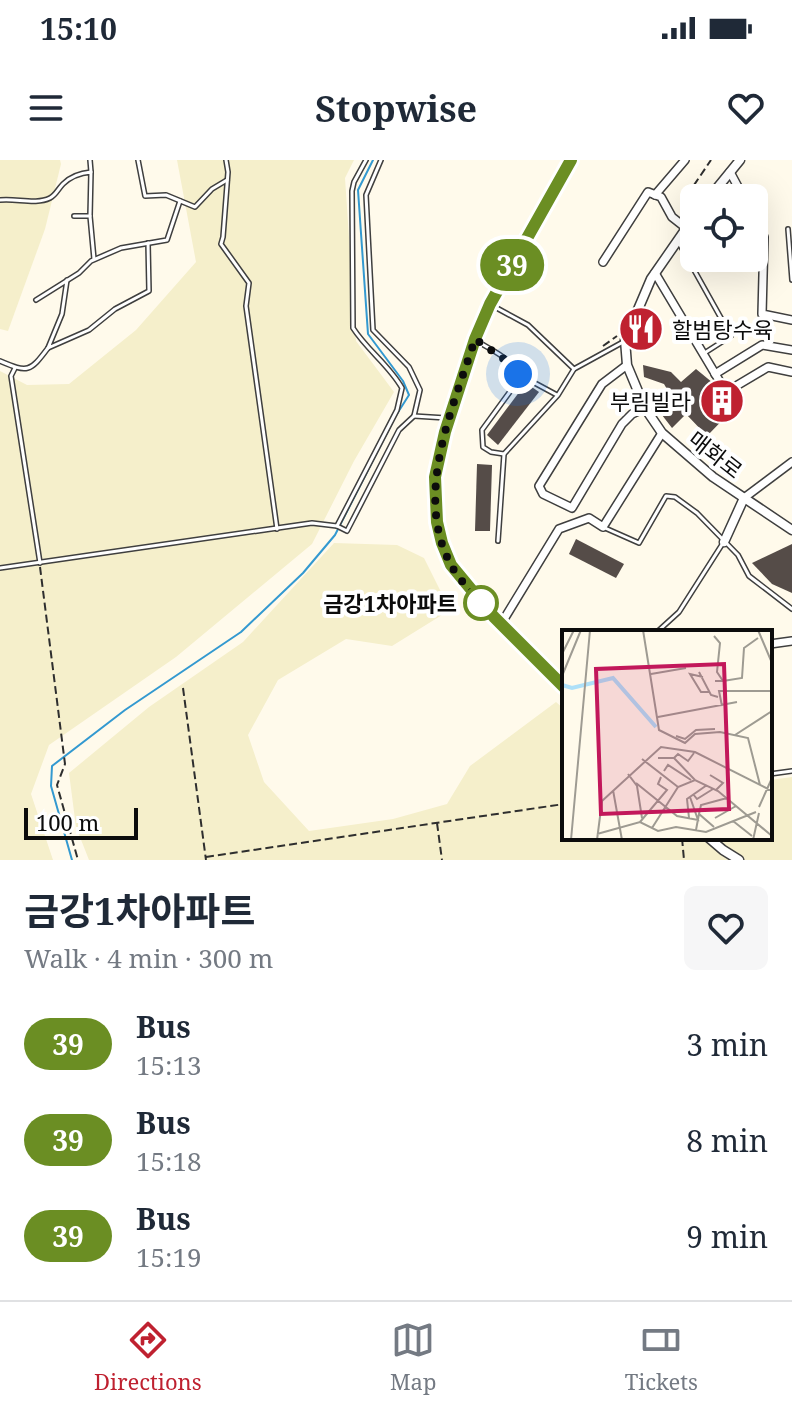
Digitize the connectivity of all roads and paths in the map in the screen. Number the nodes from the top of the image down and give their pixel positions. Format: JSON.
{"nodes":[{"id":1,"x":90,"y":160,"type":"edge"},
{"id":2,"x":138,"y":160,"type":"edge"},
{"id":3,"x":226,"y":160,"type":"edge"},
{"id":4,"x":366,"y":160,"type":"edge"},
{"id":5,"x":381,"y":160,"type":"edge"},
{"id":6,"x":571,"y":160,"type":"edge"},
{"id":7,"x":685,"y":160,"type":"edge"},
{"id":8,"x":740,"y":160,"type":"edge"},
{"id":9,"x":91,"y":172,"type":"junction"},
{"id":10,"x":730,"y":172,"type":"junction"},
{"id":11,"x":227,"y":180,"type":"junction"},
{"id":12,"x":720,"y":184,"type":"edge"},
{"id":13,"x":736,"y":184,"type":"edge"},
{"id":14,"x":655,"y":195,"type":"junction"},
{"id":15,"x":0,"y":200,"type":"edge"},
{"id":16,"x":180,"y":201,"type":"junction"},
{"id":17,"x":74,"y":216,"type":"dead end"},
{"id":18,"x":90,"y":216,"type":"junction"},
{"id":19,"x":680,"y":223,"type":"edge"},
{"id":20,"x":788,"y":229,"type":"dead end"},
{"id":21,"x":680,"y":236,"type":"edge"},
{"id":22,"x":677,"y":240,"type":"junction"},
{"id":23,"x":148,"y":243,"type":"junction"},
{"id":24,"x":94,"y":259,"type":"junction"},
{"id":25,"x":603,"y":262,"type":"dead end"},
{"id":26,"x":763,"y":272,"type":"edge"},
{"id":27,"x":655,"y":273,"type":"junction"},
{"id":28,"x":67,"y":280,"type":"junction"},
{"id":29,"x":792,"y":280,"type":"edge"},
{"id":30,"x":36,"y":300,"type":"dead end"},
{"id":31,"x":490,"y":304,"type":"junction"},
{"id":32,"x":792,"y":320,"type":"edge"},
{"id":33,"x":475,"y":339,"type":"junction"},
{"id":34,"x":625,"y":340,"type":"junction"},
{"id":35,"x":48,"y":348,"type":"junction"},
{"id":36,"x":792,"y":350,"type":"edge"},
{"id":37,"x":703,"y":354,"type":"junction"},
{"id":38,"x":0,"y":361,"type":"edge"},
{"id":39,"x":627,"y":365,"type":"junction"},
{"id":40,"x":15,"y":368,"type":"junction"},
{"id":41,"x":574,"y":369,"type":"junction"},
{"id":42,"x":792,"y":372,"type":"edge"},
{"id":43,"x":518,"y":374,"type":"junction"},
{"id":44,"x":715,"y":374,"type":"junction"},
{"id":45,"x":558,"y":395,"type":"junction"},
{"id":46,"x":645,"y":408,"type":"junction"},
{"id":47,"x":414,"y":416,"type":"junction"},
{"id":48,"x":450,"y":418,"type":"junction"},
{"id":49,"x":662,"y":433,"type":"junction"},
{"id":50,"x":504,"y":454,"type":"junction"},
{"id":51,"x":792,"y":462,"type":"edge"},
{"id":52,"x":744,"y":498,"type":"junction"},
{"id":53,"x":337,"y":526,"type":"junction"},
{"id":54,"x":603,"y":527,"type":"junction"},
{"id":55,"x":277,"y":529,"type":"junction"},
{"id":56,"x":792,"y":530,"type":"edge"},
{"id":57,"x":498,"y":541,"type":"dead end"},
{"id":58,"x":724,"y":542,"type":"junction"},
{"id":59,"x":40,"y":563,"type":"junction"},
{"id":60,"x":0,"y":568,"type":"edge"},
{"id":61,"x":792,"y":609,"type":"edge"},
{"id":62,"x":501,"y":624,"type":"junction"},
{"id":63,"x":659,"y":630,"type":"edge"},
{"id":64,"x":792,"y":641,"type":"edge"},
{"id":65,"x":772,"y":644,"type":"edge"},
{"id":66,"x":562,"y":685,"type":"edge"},
{"id":67,"x":183,"y":688,"type":"dead end"},
{"id":68,"x":792,"y":771,"type":"edge"},
{"id":69,"x":772,"y":774,"type":"edge"},
{"id":70,"x":562,"y":804,"type":"edge"},
{"id":71,"x":437,"y":823,"type":"junction"},
{"id":72,"x":682,"y":840,"type":"edge"},
{"id":73,"x":711,"y":840,"type":"edge"},
{"id":74,"x":206,"y":858,"type":"edge"},
{"id":75,"x":78,"y":860,"type":"edge"},
{"id":76,"x":442,"y":860,"type":"edge"},
{"id":77,"x":684,"y":860,"type":"edge"},
{"id":78,"x":739,"y":860,"type":"edge"}],
"edges":[{"from":1,"to":9,"type":"lane"},
{"from":2,"to":16,"type":"lane"},
{"from":3,"to":11,"type":"lane"},
{"from":4,"to":53,"type":"lane"},
{"from":5,"to":47,"type":"lane"},
{"from":6,"to":31,"type":"street"},
{"from":7,"to":14,"type":"street"},
{"from":8,"to":10,"type":"street"},
{"from":9,"to":15,"type":"lane"},
{"from":9,"to":18,"type":"lane"},
{"from":10,"to":12,"type":"street"},
{"from":10,"to":13,"type":"street"},
{"from":11,"to":16,"type":"lane"},
{"from":11,"to":55,"type":"lane"},
{"from":14,"to":19,"type":"street"},
{"from":14,"to":25,"type":"street"},
{"from":16,"to":23,"type":"lane"},
{"from":17,"to":18,"type":"lane"},
{"from":18,"to":24,"type":"lane"},
{"from":20,"to":29,"type":"lane"},
{"from":21,"to":22,"type":"street","name":"매화로"},
{"from":22,"to":27,"type":"street","name":"매화로"},
{"from":22,"to":37,"type":"lane"},
{"from":23,"to":24,"type":"lane"},
{"from":23,"to":35,"type":"lane"},
{"from":24,"to":28,"type":"lane"},
{"from":26,"to":32,"type":"street"},
{"from":27,"to":34,"type":"street","name":"매화로"},
{"from":27,"to":37,"type":"street"},
{"from":28,"to":30,"type":"lane"},
{"from":28,"to":35,"type":"lane"},
{"from":31,"to":33,"type":"street"},
{"from":31,"to":41,"type":"lane"},
{"from":33,"to":43,"type":"lane"},
{"from":33,"to":48,"type":"street"},
{"from":34,"to":39,"type":"street","name":"매화로"},
{"from":34,"to":41,"type":"lane"},
{"from":35,"to":40,"type":"lane"},
{"from":36,"to":44,"type":"street"},
{"from":37,"to":44,"type":"street"},
{"from":38,"to":40,"type":"lane"},
{"from":39,"to":46,"type":"street","name":"매화로"},
{"from":39,"to":46,"type":"street"},
{"from":40,"to":59,"type":"lane"},
{"from":41,"to":45,"type":"lane"},
{"from":42,"to":44,"type":"street"},
{"from":43,"to":45,"type":"lane"},
{"from":43,"to":50,"type":"lane"},
{"from":45,"to":50,"type":"lane"},
{"from":46,"to":49,"type":"street","name":"매화로"},
{"from":47,"to":48,"type":"lane"},
{"from":47,"to":53,"type":"lane"},
{"from":48,"to":62,"type":"street"},
{"from":49,"to":52,"type":"street","name":"매화로"},
{"from":49,"to":54,"type":"street"},
{"from":50,"to":57,"type":"lane"},
{"from":51,"to":52,"type":"street"},
{"from":52,"to":56,"type":"street","name":"매화로"},
{"from":52,"to":58,"type":"street"},
{"from":53,"to":55,"type":"lane"},
{"from":54,"to":58,"type":"lane"},
{"from":54,"to":62,"type":"street"},
{"from":55,"to":59,"type":"lane"},
{"from":58,"to":61,"type":"lane"},
{"from":58,"to":63,"type":"lane"},
{"from":59,"to":60,"type":"lane"},
{"from":59,"to":75,"type":"path"},
{"from":62,"to":66,"type":"street"},
{"from":64,"to":65,"type":"street"},
{"from":67,"to":74,"type":"path"},
{"from":68,"to":69,"type":"lane"},
{"from":70,"to":71,"type":"path"},
{"from":71,"to":74,"type":"path"},
{"from":71,"to":76,"type":"path"},
{"from":72,"to":77,"type":"path"},
{"from":73,"to":78,"type":"street"}]}
